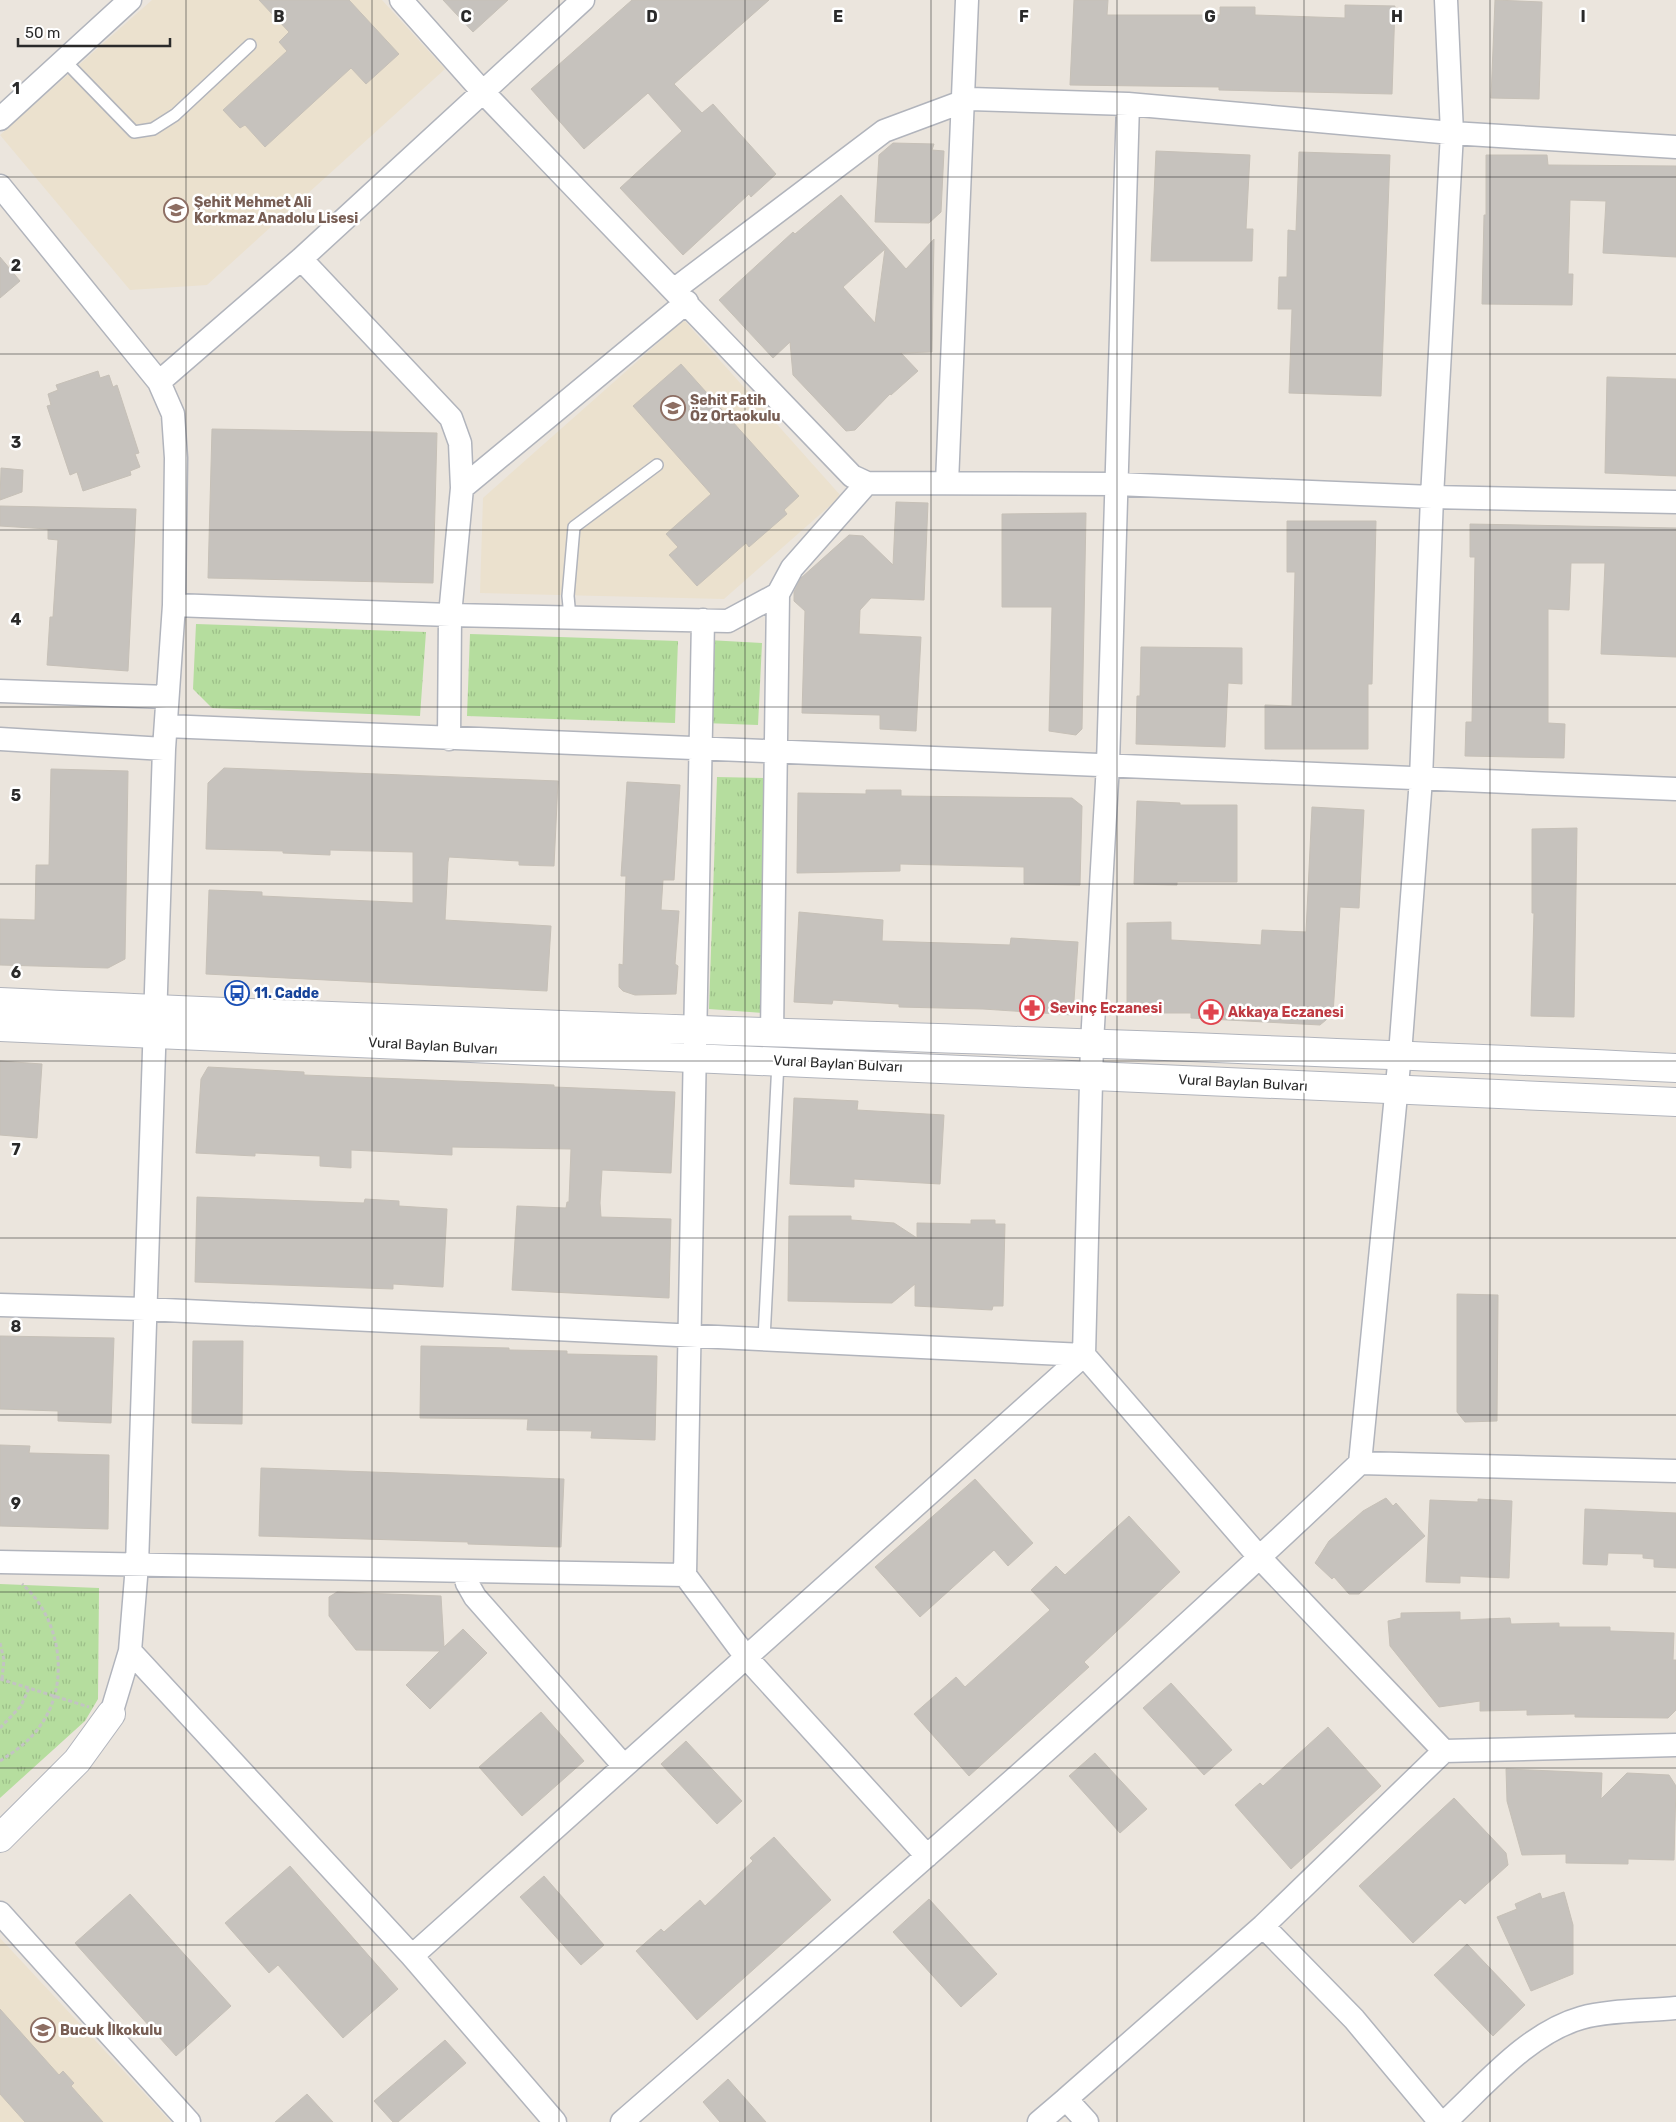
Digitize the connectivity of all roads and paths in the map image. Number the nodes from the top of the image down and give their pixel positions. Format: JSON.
{"nodes":[{"id":1,"x":130,"y":0,"type":"edge"},
{"id":2,"x":401,"y":0,"type":"edge"},
{"id":3,"x":583,"y":0,"type":"edge"},
{"id":4,"x":967,"y":0,"type":"edge"},
{"id":5,"x":1446,"y":0,"type":"edge"},
{"id":6,"x":250,"y":45,"type":"dead end"},
{"id":7,"x":65,"y":61,"type":"junction"},
{"id":8,"x":482,"y":91,"type":"junction"},
{"id":9,"x":963,"y":102,"type":"junction"},
{"id":10,"x":1128,"y":104,"type":"junction"},
{"id":11,"x":0,"y":119,"type":"edge"},
{"id":12,"x":1452,"y":133,"type":"junction"},
{"id":13,"x":1676,"y":147,"type":"edge"},
{"id":14,"x":0,"y":186,"type":"edge"},
{"id":15,"x":301,"y":259,"type":"junction"},
{"id":16,"x":681,"y":296,"type":"junction"},
{"id":17,"x":159,"y":382,"type":"junction"},
{"id":18,"x":657,"y":464,"type":"dead end"},
{"id":19,"x":867,"y":483,"type":"junction"},
{"id":20,"x":947,"y":483,"type":"junction"},
{"id":21,"x":1116,"y":484,"type":"junction"},
{"id":22,"x":462,"y":488,"type":"junction"},
{"id":23,"x":1432,"y":497,"type":"junction"},
{"id":24,"x":1676,"y":502,"type":"edge"},
{"id":25,"x":778,"y":594,"type":"junction"},
{"id":26,"x":174,"y":605,"type":"junction"},
{"id":27,"x":450,"y":615,"type":"junction"},
{"id":28,"x":570,"y":618,"type":"junction"},
{"id":29,"x":703,"y":620,"type":"junction"},
{"id":30,"x":0,"y":691,"type":"edge"},
{"id":31,"x":167,"y":697,"type":"junction"},
{"id":32,"x":166,"y":726,"type":"junction"},
{"id":33,"x":0,"y":739,"type":"edge"},
{"id":34,"x":449,"y":739,"type":"junction"},
{"id":35,"x":164,"y":749,"type":"junction"},
{"id":36,"x":702,"y":749,"type":"junction"},
{"id":37,"x":776,"y":752,"type":"junction"},
{"id":38,"x":1108,"y":764,"type":"junction"},
{"id":39,"x":1421,"y":779,"type":"junction"},
{"id":40,"x":1676,"y":789,"type":"edge"},
{"id":41,"x":0,"y":1002,"type":"edge"},
{"id":42,"x":156,"y":1022,"type":"junction"},
{"id":43,"x":0,"y":1027,"type":"edge"},
{"id":44,"x":695,"y":1029,"type":"junction"},
{"id":45,"x":772,"y":1033,"type":"junction"},
{"id":46,"x":1092,"y":1043,"type":"junction"},
{"id":47,"x":1400,"y":1054,"type":"junction"},
{"id":48,"x":695,"y":1058,"type":"junction"},
{"id":49,"x":778,"y":1062,"type":"junction"},
{"id":50,"x":1676,"y":1068,"type":"edge"},
{"id":51,"x":1091,"y":1076,"type":"junction"},
{"id":52,"x":1396,"y":1090,"type":"junction"},
{"id":53,"x":1676,"y":1102,"type":"edge"},
{"id":54,"x":0,"y":1305,"type":"edge"},
{"id":55,"x":145,"y":1309,"type":"junction"},
{"id":56,"x":691,"y":1335,"type":"junction"},
{"id":57,"x":764,"y":1339,"type":"junction"},
{"id":58,"x":1084,"y":1355,"type":"junction"},
{"id":59,"x":1360,"y":1463,"type":"junction"},
{"id":60,"x":1676,"y":1471,"type":"edge"},
{"id":61,"x":1260,"y":1558,"type":"junction"},
{"id":62,"x":0,"y":1562,"type":"edge"},
{"id":63,"x":137,"y":1565,"type":"junction"},
{"id":64,"x":464,"y":1571,"type":"junction"},
{"id":65,"x":685,"y":1575,"type":"junction"},
{"id":66,"x":17,"y":1580,"type":"dead end"},
{"id":67,"x":0,"y":1643,"type":"edge"},
{"id":68,"x":130,"y":1651,"type":"junction"},
{"id":69,"x":746,"y":1657,"type":"junction"},
{"id":70,"x":1,"y":1679,"type":"edge"},
{"id":71,"x":28,"y":1688,"type":"junction"},
{"id":72,"x":55,"y":1696,"type":"junction"},
{"id":73,"x":111,"y":1714,"type":"junction"},
{"id":74,"x":0,"y":1728,"type":"edge"},
{"id":75,"x":1676,"y":1745,"type":"edge"},
{"id":76,"x":1444,"y":1752,"type":"junction"},
{"id":77,"x":0,"y":1761,"type":"edge"},
{"id":78,"x":624,"y":1766,"type":"junction"},
{"id":79,"x":0,"y":1838,"type":"edge"},
{"id":80,"x":927,"y":1856,"type":"junction"},
{"id":81,"x":0,"y":1913,"type":"edge"},
{"id":82,"x":1263,"y":1926,"type":"junction"},
{"id":83,"x":412,"y":1956,"type":"junction"},
{"id":84,"x":1676,"y":2008,"type":"edge"},
{"id":85,"x":1066,"y":2099,"type":"junction"},
{"id":86,"x":189,"y":2122,"type":"edge"},
{"id":87,"x":555,"y":2122,"type":"edge"},
{"id":88,"x":622,"y":2122,"type":"edge"},
{"id":89,"x":1039,"y":2122,"type":"edge"},
{"id":90,"x":1087,"y":2122,"type":"edge"},
{"id":91,"x":1440,"y":2122,"type":"edge"},
{"id":92,"x":1445,"y":2122,"type":"edge"}],
"edges":[{"from":1,"to":7,"type":"street"},
{"from":2,"to":8,"type":"street"},
{"from":3,"to":8,"type":"street"},
{"from":4,"to":9,"type":"street"},
{"from":5,"to":12,"type":"street"},
{"from":6,"to":7,"type":"lane"},
{"from":7,"to":11,"type":"street"},
{"from":8,"to":15,"type":"street"},
{"from":8,"to":16,"type":"street"},
{"from":9,"to":10,"type":"street"},
{"from":9,"to":16,"type":"street"},
{"from":9,"to":20,"type":"street"},
{"from":10,"to":12,"type":"street"},
{"from":10,"to":21,"type":"street"},
{"from":12,"to":13,"type":"street"},
{"from":12,"to":23,"type":"street"},
{"from":14,"to":17,"type":"street"},
{"from":15,"to":17,"type":"street"},
{"from":15,"to":22,"type":"street"},
{"from":16,"to":19,"type":"street"},
{"from":16,"to":22,"type":"street"},
{"from":17,"to":26,"type":"street"},
{"from":18,"to":28,"type":"lane"},
{"from":19,"to":20,"type":"street"},
{"from":19,"to":25,"type":"street"},
{"from":20,"to":21,"type":"street"},
{"from":21,"to":23,"type":"street"},
{"from":21,"to":38,"type":"street"},
{"from":22,"to":27,"type":"street"},
{"from":23,"to":24,"type":"street"},
{"from":23,"to":39,"type":"street"},
{"from":25,"to":29,"type":"street"},
{"from":25,"to":37,"type":"street"},
{"from":26,"to":27,"type":"street"},
{"from":26,"to":31,"type":"street"},
{"from":27,"to":28,"type":"street"},
{"from":27,"to":34,"type":"street"},
{"from":28,"to":29,"type":"street"},
{"from":29,"to":36,"type":"street"},
{"from":30,"to":31,"type":"street"},
{"from":31,"to":32,"type":"street"},
{"from":32,"to":34,"type":"street"},
{"from":32,"to":35,"type":"street"},
{"from":33,"to":35,"type":"street"},
{"from":34,"to":36,"type":"street"},
{"from":35,"to":42,"type":"street"},
{"from":36,"to":37,"type":"street"},
{"from":36,"to":44,"type":"street"},
{"from":37,"to":38,"type":"street"},
{"from":37,"to":45,"type":"street"},
{"from":38,"to":39,"type":"street"},
{"from":38,"to":46,"type":"street"},
{"from":39,"to":40,"type":"street"},
{"from":39,"to":47,"type":"street"},
{"from":41,"to":42,"type":"main road","name":"Vural Baylan Bulvarı"},
{"from":42,"to":43,"type":"main road","name":"Vural Baylan Bulvarı"},
{"from":42,"to":44,"type":"main road","name":"Vural Baylan Bulvarı"},
{"from":42,"to":48,"type":"main road","name":"Vural Baylan Bulvarı"},
{"from":42,"to":55,"type":"street"},
{"from":44,"to":45,"type":"main road","name":"Vural Baylan Bulvarı"},
{"from":44,"to":48,"type":"street"},
{"from":45,"to":46,"type":"main road","name":"Vural Baylan Bulvarı"},
{"from":46,"to":47,"type":"main road","name":"Vural Baylan Bulvarı"},
{"from":46,"to":51,"type":"street"},
{"from":47,"to":50,"type":"main road","name":"Vural Baylan Bulvarı"},
{"from":47,"to":52,"type":"street"},
{"from":48,"to":49,"type":"main road","name":"Vural Baylan Bulvarı"},
{"from":48,"to":56,"type":"street"},
{"from":49,"to":51,"type":"main road","name":"Vural Baylan Bulvarı"},
{"from":49,"to":57,"type":"lane"},
{"from":51,"to":52,"type":"main road","name":"Vural Baylan Bulvarı"},
{"from":51,"to":58,"type":"street"},
{"from":52,"to":53,"type":"main road","name":"Vural Baylan Bulvarı"},
{"from":52,"to":59,"type":"street"},
{"from":54,"to":55,"type":"street"},
{"from":55,"to":56,"type":"street"},
{"from":55,"to":63,"type":"street"},
{"from":56,"to":57,"type":"street"},
{"from":56,"to":65,"type":"street"},
{"from":57,"to":58,"type":"street"},
{"from":58,"to":61,"type":"street"},
{"from":58,"to":69,"type":"street"},
{"from":59,"to":60,"type":"street"},
{"from":59,"to":61,"type":"street"},
{"from":61,"to":76,"type":"street"},
{"from":61,"to":80,"type":"street"},
{"from":62,"to":63,"type":"street"},
{"from":63,"to":64,"type":"street"},
{"from":63,"to":68,"type":"street"},
{"from":64,"to":65,"type":"street"},
{"from":64,"to":78,"type":"street"},
{"from":65,"to":69,"type":"street"},
{"from":66,"to":72,"type":"path"},
{"from":67,"to":70,"type":"path"},
{"from":68,"to":73,"type":"street"},
{"from":68,"to":83,"type":"street"},
{"from":69,"to":78,"type":"street"},
{"from":69,"to":80,"type":"street"},
{"from":70,"to":71,"type":"path"},
{"from":71,"to":72,"type":"path"},
{"from":71,"to":74,"type":"path"},
{"from":72,"to":73,"type":"path"},
{"from":72,"to":77,"type":"path"},
{"from":73,"to":79,"type":"main road"},
{"from":75,"to":76,"type":"street"},
{"from":76,"to":82,"type":"street"},
{"from":78,"to":83,"type":"street"},
{"from":80,"to":88,"type":"street"},
{"from":81,"to":86,"type":"street"},
{"from":82,"to":85,"type":"street"},
{"from":82,"to":91,"type":"street"},
{"from":83,"to":87,"type":"street"},
{"from":84,"to":92,"type":"street"},
{"from":85,"to":89,"type":"street"},
{"from":85,"to":90,"type":"street"}]}
